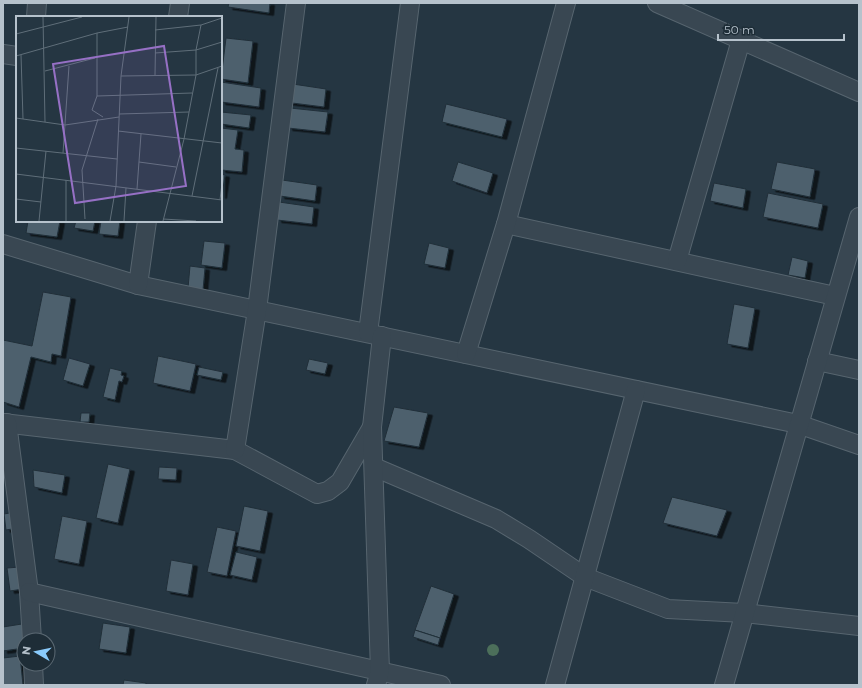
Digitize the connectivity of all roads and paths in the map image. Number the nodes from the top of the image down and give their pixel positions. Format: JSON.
{"nodes":[{"id":1,"x":37,"y":3,"type":"edge"},
{"id":2,"x":180,"y":3,"type":"edge"},
{"id":3,"x":296,"y":3,"type":"edge"},
{"id":4,"x":410,"y":3,"type":"edge"},
{"id":5,"x":566,"y":3,"type":"edge"},
{"id":6,"x":657,"y":3,"type":"edge"},
{"id":7,"x":36,"y":16,"type":"edge"},
{"id":8,"x":178,"y":16,"type":"edge"},
{"id":9,"x":741,"y":40,"type":"junction"},
{"id":10,"x":3,"y":54,"type":"edge"},
{"id":11,"x":16,"y":56,"type":"edge"},
{"id":12,"x":859,"y":92,"type":"edge"},
{"id":13,"x":859,"y":216,"type":"edge"},
{"id":14,"x":147,"y":222,"type":"edge"},
{"id":15,"x":506,"y":224,"type":"junction"},
{"id":16,"x":3,"y":244,"type":"edge"},
{"id":17,"x":677,"y":261,"type":"junction"},
{"id":18,"x":138,"y":285,"type":"junction"},
{"id":19,"x":835,"y":296,"type":"junction"},
{"id":20,"x":257,"y":310,"type":"junction"},
{"id":21,"x":375,"y":335,"type":"junction"},
{"id":22,"x":466,"y":354,"type":"junction"},
{"id":23,"x":817,"y":361,"type":"junction"},
{"id":24,"x":859,"y":370,"type":"edge"},
{"id":25,"x":636,"y":390,"type":"junction"},
{"id":26,"x":5,"y":423,"type":"edge"},
{"id":27,"x":798,"y":424,"type":"junction"},
{"id":28,"x":372,"y":427,"type":"junction"},
{"id":29,"x":859,"y":445,"type":"edge"},
{"id":30,"x":235,"y":450,"type":"junction"},
{"id":31,"x":374,"y":467,"type":"junction"},
{"id":32,"x":585,"y":577,"type":"junction"},
{"id":33,"x":28,"y":592,"type":"junction"},
{"id":34,"x":744,"y":613,"type":"junction"},
{"id":35,"x":859,"y":626,"type":"edge"},
{"id":36,"x":31,"y":632,"type":"edge"},
{"id":37,"x":33,"y":672,"type":"edge"},
{"id":38,"x":378,"y":678,"type":"edge"},
{"id":39,"x":34,"y":685,"type":"edge"},
{"id":40,"x":441,"y":685,"type":"edge"},
{"id":41,"x":555,"y":685,"type":"edge"},
{"id":42,"x":724,"y":685,"type":"edge"}],
"edges":[{"from":1,"to":7,"type":"street"},
{"from":2,"to":8,"type":"street"},
{"from":3,"to":20,"type":"street"},
{"from":4,"to":21,"type":"street"},
{"from":5,"to":15,"type":"street"},
{"from":6,"to":9,"type":"street"},
{"from":9,"to":12,"type":"street"},
{"from":9,"to":17,"type":"street"},
{"from":10,"to":11,"type":"street"},
{"from":13,"to":19,"type":"street"},
{"from":14,"to":18,"type":"street"},
{"from":15,"to":17,"type":"street"},
{"from":15,"to":22,"type":"street"},
{"from":16,"to":18,"type":"street"},
{"from":17,"to":19,"type":"street"},
{"from":18,"to":20,"type":"street"},
{"from":19,"to":23,"type":"street"},
{"from":20,"to":21,"type":"street"},
{"from":20,"to":30,"type":"street"},
{"from":21,"to":22,"type":"street"},
{"from":21,"to":28,"type":"street"},
{"from":22,"to":25,"type":"street"},
{"from":23,"to":24,"type":"street"},
{"from":23,"to":27,"type":"street"},
{"from":25,"to":27,"type":"street"},
{"from":25,"to":32,"type":"street"},
{"from":26,"to":30,"type":"street"},
{"from":26,"to":33,"type":"street"},
{"from":27,"to":29,"type":"street"},
{"from":27,"to":34,"type":"street"},
{"from":28,"to":30,"type":"street"},
{"from":28,"to":31,"type":"street"},
{"from":31,"to":32,"type":"street"},
{"from":31,"to":38,"type":"street"},
{"from":32,"to":34,"type":"street"},
{"from":32,"to":41,"type":"street"},
{"from":33,"to":36,"type":"street"},
{"from":33,"to":38,"type":"street"},
{"from":34,"to":35,"type":"street"},
{"from":34,"to":42,"type":"street"},
{"from":37,"to":39,"type":"street"},
{"from":38,"to":40,"type":"street"}]}
